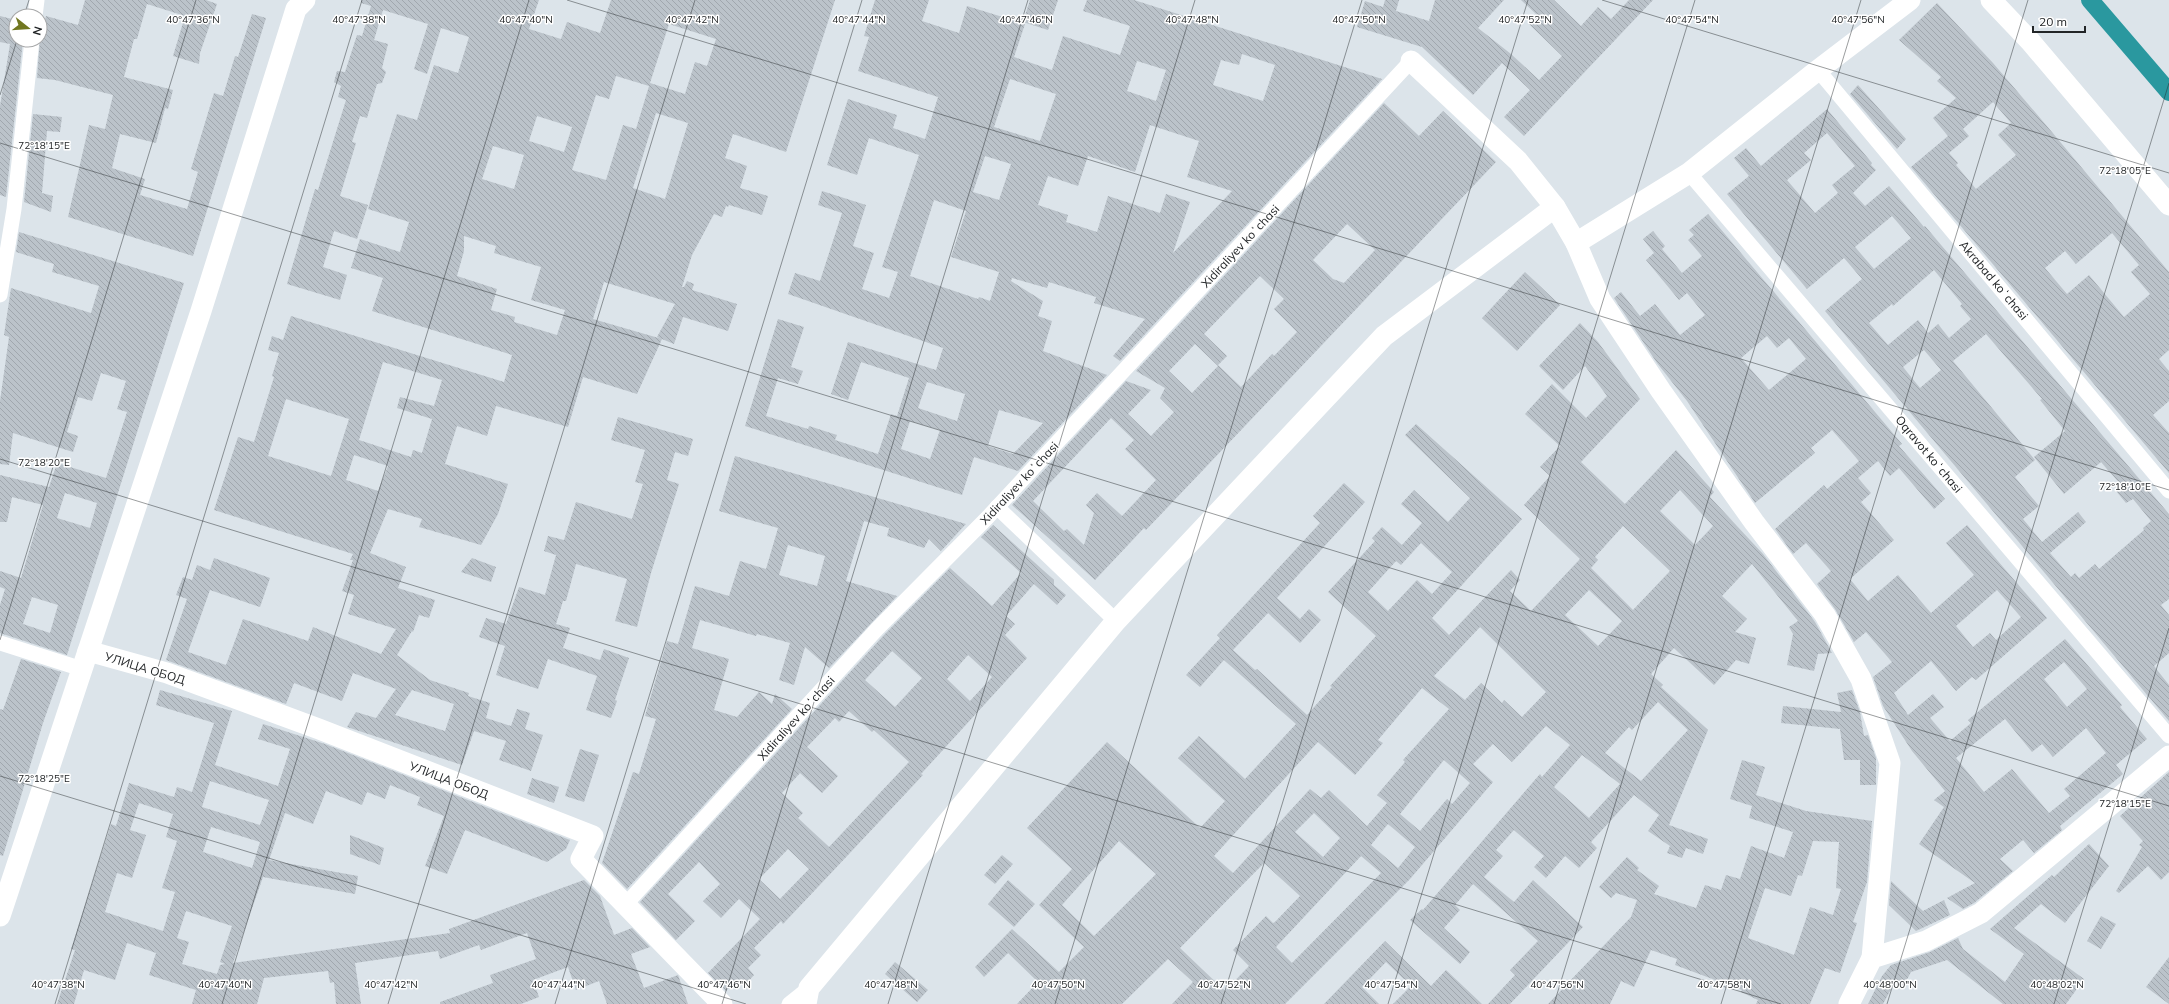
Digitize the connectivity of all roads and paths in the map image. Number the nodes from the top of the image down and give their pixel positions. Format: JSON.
{"nodes":[{"id":1,"x":305,"y":0,"type":"edge"},
{"id":2,"x":1910,"y":0,"type":"edge"},
{"id":3,"x":1991,"y":0,"type":"edge"},
{"id":4,"x":31,"y":48,"type":"edge"},
{"id":5,"x":1411,"y":61,"type":"joint"},
{"id":6,"x":1818,"y":70,"type":"junction"},
{"id":7,"x":1689,"y":173,"type":"junction"},
{"id":8,"x":2169,"y":205,"type":"edge"},
{"id":9,"x":1555,"y":207,"type":"junction"},
{"id":10,"x":1576,"y":243,"type":"junction"},
{"id":11,"x":0,"y":295,"type":"edge"},
{"id":12,"x":2169,"y":491,"type":"edge"},
{"id":13,"x":997,"y":506,"type":"junction"},
{"id":14,"x":1116,"y":621,"type":"junction"},
{"id":15,"x":0,"y":643,"type":"edge"},
{"id":16,"x":85,"y":660,"type":"junction"},
{"id":17,"x":2169,"y":736,"type":"edge"},
{"id":18,"x":2169,"y":756,"type":"edge"},
{"id":19,"x":626,"y":904,"type":"junction"},
{"id":20,"x":0,"y":916,"type":"edge"},
{"id":21,"x":1872,"y":958,"type":"junction"},
{"id":22,"x":808,"y":996,"type":"edge"},
{"id":23,"x":715,"y":1002,"type":"edge"},
{"id":24,"x":789,"y":1004,"type":"edge"},
{"id":25,"x":1849,"y":1004,"type":"edge"}],
"edges":[{"from":1,"to":16,"type":"street"},
{"from":2,"to":6,"type":"street"},
{"from":3,"to":8,"type":"street"},
{"from":4,"to":11,"type":"street"},
{"from":5,"to":9,"type":"street"},
{"from":5,"to":13,"type":"street","name":"Xidiraliyev koʻchasi"},
{"from":6,"to":7,"type":"street"},
{"from":6,"to":12,"type":"street","name":"Akrabad koʻchasi"},
{"from":7,"to":10,"type":"street"},
{"from":7,"to":17,"type":"street","name":"Oqravot koʻchasi"},
{"from":9,"to":10,"type":"street"},
{"from":9,"to":14,"type":"street"},
{"from":10,"to":21,"type":"street"},
{"from":13,"to":14,"type":"street"},
{"from":13,"to":19,"type":"street","name":"Xidiraliyev koʻchasi"},
{"from":14,"to":22,"type":"street"},
{"from":15,"to":16,"type":"street"},
{"from":16,"to":19,"type":"street","name":"УЛИЦА ОБОД"},
{"from":16,"to":20,"type":"street"},
{"from":18,"to":21,"type":"street"},
{"from":19,"to":23,"type":"street","name":"УЛИЦА ОБОД"},
{"from":21,"to":25,"type":"street"},
{"from":22,"to":24,"type":"street"}]}
